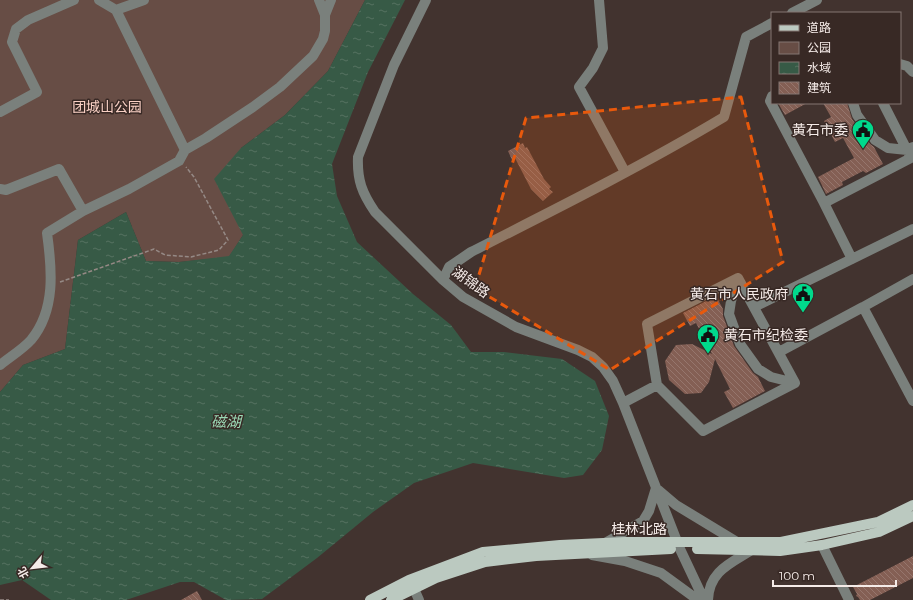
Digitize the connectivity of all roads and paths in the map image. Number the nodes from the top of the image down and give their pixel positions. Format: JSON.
{"nodes":[{"id":1,"x":74,"y":0,"type":"edge"},
{"id":2,"x":99,"y":0,"type":"edge"},
{"id":3,"x":144,"y":0,"type":"edge"},
{"id":4,"x":319,"y":0,"type":"edge"},
{"id":5,"x":331,"y":0,"type":"edge"},
{"id":6,"x":426,"y":0,"type":"edge"},
{"id":7,"x":599,"y":0,"type":"edge"},
{"id":8,"x":817,"y":0,"type":"edge"},
{"id":9,"x":116,"y":10,"type":"junction"},
{"id":10,"x":794,"y":12,"type":"edge"},
{"id":11,"x":325,"y":15,"type":"junction"},
{"id":12,"x":771,"y":24,"type":"edge"},
{"id":13,"x":901,"y":64,"type":"edge"},
{"id":14,"x":913,"y":72,"type":"edge"},
{"id":15,"x":771,"y":104,"type":"edge"},
{"id":16,"x":853,"y":104,"type":"edge"},
{"id":17,"x":884,"y":104,"type":"edge"},
{"id":18,"x":0,"y":112,"type":"edge"},
{"id":19,"x":185,"y":150,"type":"junction"},
{"id":20,"x":911,"y":154,"type":"edge"},
{"id":21,"x":186,"y":167,"type":"dead end"},
{"id":22,"x":625,"y":172,"type":"junction"},
{"id":23,"x":0,"y":189,"type":"edge"},
{"id":24,"x":824,"y":203,"type":"junction"},
{"id":25,"x":83,"y":211,"type":"junction"},
{"id":26,"x":913,"y":229,"type":"edge"},
{"id":27,"x":852,"y":259,"type":"junction"},
{"id":28,"x":738,"y":278,"type":"junction"},
{"id":29,"x":913,"y":279,"type":"edge"},
{"id":30,"x":443,"y":280,"type":"junction"},
{"id":31,"x":62,"y":282,"type":"dead end"},
{"id":32,"x":754,"y":307,"type":"junction"},
{"id":33,"x":863,"y":307,"type":"junction"},
{"id":34,"x":778,"y":352,"type":"junction"},
{"id":35,"x":0,"y":365,"type":"edge"},
{"id":36,"x":795,"y":383,"type":"junction"},
{"id":37,"x":657,"y":385,"type":"junction"},
{"id":38,"x":913,"y":400,"type":"edge"},
{"id":39,"x":623,"y":403,"type":"junction"},
{"id":40,"x":656,"y":488,"type":"junction"},
{"id":41,"x":913,"y":505,"type":"edge"},
{"id":42,"x":913,"y":516,"type":"edge"},
{"id":43,"x":737,"y":542,"type":"junction"},
{"id":44,"x":605,"y":543,"type":"junction"},
{"id":45,"x":822,"y":545,"type":"junction"},
{"id":46,"x":679,"y":546,"type":"junction"},
{"id":47,"x":750,"y":550,"type":"junction"},
{"id":48,"x":582,"y":554,"type":"junction"},
{"id":49,"x":412,"y":584,"type":"junction"},
{"id":50,"x":384,"y":597,"type":"edge"},
{"id":51,"x":0,"y":600,"type":"edge"},
{"id":52,"x":9,"y":600,"type":"edge"},
{"id":53,"x":370,"y":600,"type":"edge"},
{"id":54,"x":391,"y":600,"type":"edge"},
{"id":55,"x":419,"y":600,"type":"edge"},
{"id":56,"x":698,"y":600,"type":"edge"},
{"id":57,"x":704,"y":600,"type":"edge"},
{"id":58,"x":708,"y":600,"type":"edge"},
{"id":59,"x":849,"y":600,"type":"edge"}],
"edges":[{"from":1,"to":18,"type":"street"},
{"from":2,"to":9,"type":"street"},
{"from":3,"to":9,"type":"street"},
{"from":4,"to":11,"type":"street"},
{"from":5,"to":11,"type":"street"},
{"from":6,"to":30,"type":"street","name":"湖锦路"},
{"from":7,"to":22,"type":"street"},
{"from":8,"to":10,"type":"street"},
{"from":9,"to":19,"type":"street"},
{"from":11,"to":19,"type":"street"},
{"from":12,"to":22,"type":"street"},
{"from":13,"to":14,"type":"street"},
{"from":15,"to":24,"type":"street"},
{"from":16,"to":20,"type":"street"},
{"from":17,"to":20,"type":"street"},
{"from":19,"to":25,"type":"street"},
{"from":20,"to":24,"type":"street"},
{"from":21,"to":31,"type":"path"},
{"from":22,"to":30,"type":"street"},
{"from":23,"to":25,"type":"street"},
{"from":24,"to":27,"type":"street"},
{"from":25,"to":35,"type":"street"},
{"from":26,"to":27,"type":"street"},
{"from":27,"to":32,"type":"street"},
{"from":28,"to":32,"type":"street"},
{"from":28,"to":36,"type":"street"},
{"from":28,"to":37,"type":"street"},
{"from":29,"to":33,"type":"street"},
{"from":30,"to":39,"type":"street","name":"湖锦路"},
{"from":32,"to":34,"type":"street"},
{"from":33,"to":34,"type":"street"},
{"from":33,"to":38,"type":"street"},
{"from":34,"to":36,"type":"street"},
{"from":36,"to":37,"type":"street"},
{"from":37,"to":39,"type":"street"},
{"from":39,"to":40,"type":"street","name":"湖锦路"},
{"from":40,"to":43,"type":"street"},
{"from":40,"to":44,"type":"street"},
{"from":40,"to":46,"type":"street","name":"湖锦路"},
{"from":41,"to":43,"type":"main road","name":"桂林北路"},
{"from":42,"to":45,"type":"main road","name":"桂林北路"},
{"from":43,"to":46,"type":"main road","name":"桂林北路"},
{"from":44,"to":46,"type":"main road","name":"桂林北路"},
{"from":44,"to":49,"type":"main road","name":"桂林北路"},
{"from":45,"to":47,"type":"main road","name":"桂林北路"},
{"from":45,"to":59,"type":"street"},
{"from":46,"to":47,"type":"main road","name":"桂林北路"},
{"from":46,"to":48,"type":"main road","name":"桂林北路"},
{"from":46,"to":57,"type":"street","name":"湖锦路"},
{"from":47,"to":58,"type":"street"},
{"from":48,"to":49,"type":"main road","name":"桂林北路"},
{"from":48,"to":56,"type":"street"},
{"from":49,"to":50,"type":"main road","name":"桂林北路"},
{"from":49,"to":54,"type":"main road","name":"桂林北路"},
{"from":49,"to":55,"type":"street"},
{"from":50,"to":53,"type":"main road","name":"桂林北路"},
{"from":51,"to":52,"type":"path"}]}
